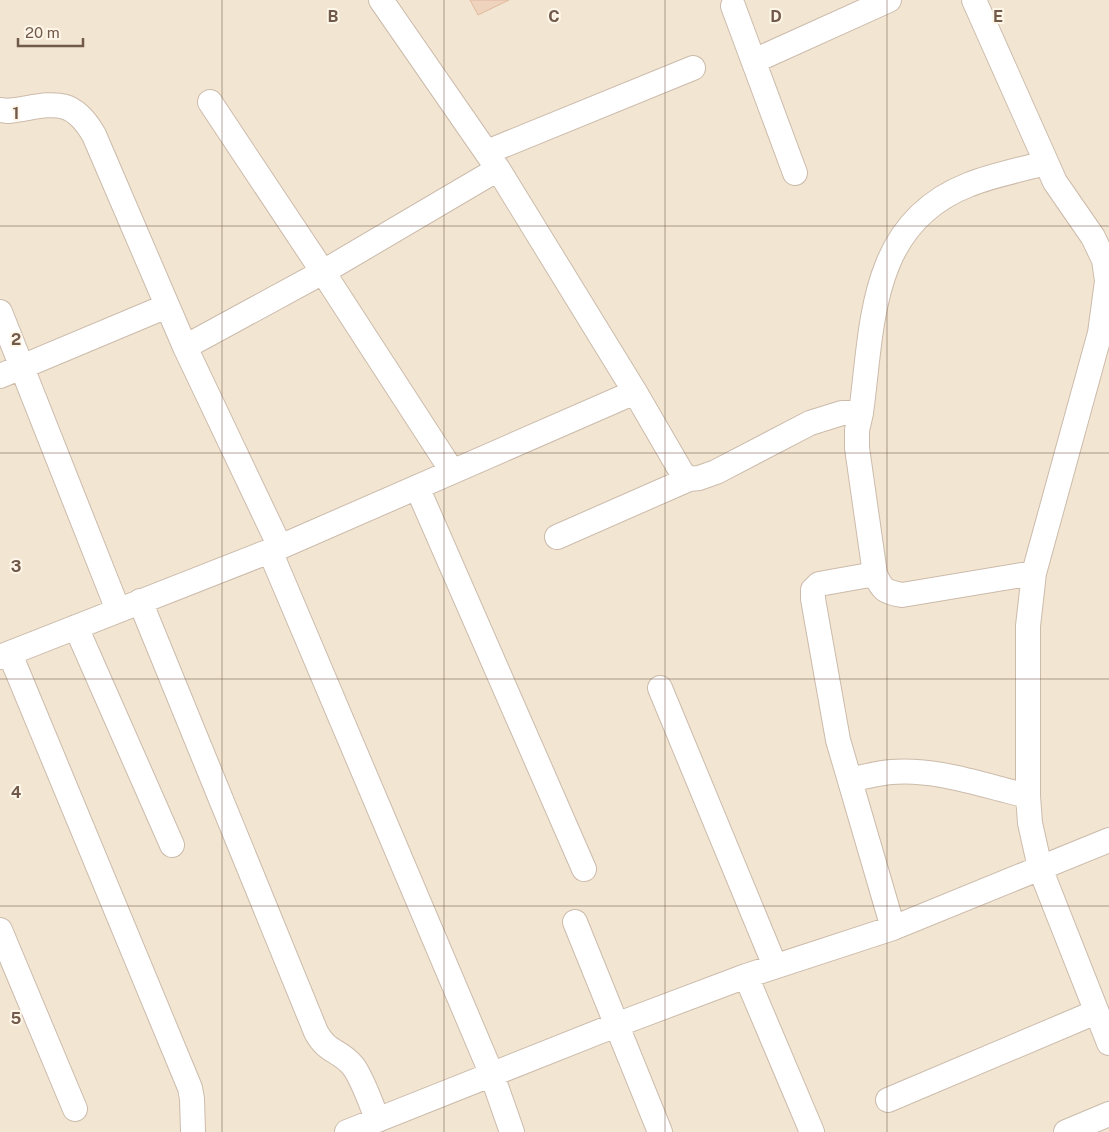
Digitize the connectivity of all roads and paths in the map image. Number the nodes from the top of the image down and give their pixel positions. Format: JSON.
{"nodes":[{"id":1,"x":381,"y":0,"type":"edge"},
{"id":2,"x":889,"y":0,"type":"edge"},
{"id":3,"x":974,"y":0,"type":"edge"},
{"id":4,"x":733,"y":6,"type":"dead end"},
{"id":5,"x":754,"y":61,"type":"junction"},
{"id":6,"x":693,"y":68,"type":"dead end"},
{"id":7,"x":210,"y":102,"type":"dead end"},
{"id":8,"x":0,"y":110,"type":"edge"},
{"id":9,"x":493,"y":161,"type":"junction"},
{"id":10,"x":1045,"y":163,"type":"junction"},
{"id":11,"x":795,"y":173,"type":"dead end"},
{"id":12,"x":1101,"y":234,"type":"edge"},
{"id":13,"x":324,"y":272,"type":"junction"},
{"id":14,"x":167,"y":306,"type":"junction"},
{"id":15,"x":0,"y":312,"type":"edge"},
{"id":16,"x":1105,"y":331,"type":"edge"},
{"id":17,"x":185,"y":347,"type":"junction"},
{"id":18,"x":10,"y":371,"type":"edge"},
{"id":19,"x":635,"y":392,"type":"junction"},
{"id":20,"x":861,"y":413,"type":"junction"},
{"id":21,"x":452,"y":472,"type":"junction"},
{"id":22,"x":689,"y":478,"type":"junction"},
{"id":23,"x":417,"y":487,"type":"junction"},
{"id":24,"x":557,"y":537,"type":"dead end"},
{"id":25,"x":275,"y":549,"type":"junction"},
{"id":26,"x":1034,"y":573,"type":"junction"},
{"id":27,"x":875,"y":574,"type":"junction"},
{"id":28,"x":140,"y":601,"type":"junction"},
{"id":29,"x":118,"y":610,"type":"junction"},
{"id":30,"x":76,"y":627,"type":"junction"},
{"id":31,"x":5,"y":656,"type":"edge"},
{"id":32,"x":660,"y":688,"type":"dead end"},
{"id":33,"x":850,"y":780,"type":"junction"},
{"id":34,"x":1028,"y":796,"type":"junction"},
{"id":35,"x":1109,"y":840,"type":"edge"},
{"id":36,"x":172,"y":844,"type":"dead end"},
{"id":37,"x":1040,"y":868,"type":"junction"},
{"id":38,"x":584,"y":869,"type":"dead end"},
{"id":39,"x":575,"y":922,"type":"dead end"},
{"id":40,"x":893,"y":928,"type":"junction"},
{"id":41,"x":0,"y":930,"type":"edge"},
{"id":42,"x":775,"y":966,"type":"junction"},
{"id":43,"x":746,"y":976,"type":"junction"},
{"id":44,"x":1096,"y":1012,"type":"junction"},
{"id":45,"x":616,"y":1026,"type":"junction"},
{"id":46,"x":1109,"y":1043,"type":"edge"},
{"id":47,"x":492,"y":1076,"type":"junction"},
{"id":48,"x":888,"y":1100,"type":"dead end"},
{"id":49,"x":75,"y":1109,"type":"dead end"},
{"id":50,"x":1109,"y":1114,"type":"edge"},
{"id":51,"x":364,"y":1128,"type":"edge"},
{"id":52,"x":193,"y":1132,"type":"edge"},
{"id":53,"x":512,"y":1132,"type":"edge"},
{"id":54,"x":660,"y":1132,"type":"edge"},
{"id":55,"x":812,"y":1132,"type":"edge"},
{"id":56,"x":1066,"y":1132,"type":"edge"}],
"edges":[{"from":1,"to":9,"type":"street"},
{"from":2,"to":5,"type":"street"},
{"from":3,"to":10,"type":"street"},
{"from":4,"to":5,"type":"street"},
{"from":5,"to":11,"type":"street"},
{"from":6,"to":9,"type":"street"},
{"from":7,"to":13,"type":"street"},
{"from":8,"to":14,"type":"street"},
{"from":9,"to":13,"type":"street"},
{"from":9,"to":19,"type":"street"},
{"from":10,"to":12,"type":"street"},
{"from":10,"to":20,"type":"street"},
{"from":12,"to":16,"type":"street"},
{"from":13,"to":17,"type":"street"},
{"from":13,"to":21,"type":"street"},
{"from":14,"to":17,"type":"street"},
{"from":14,"to":18,"type":"street"},
{"from":15,"to":18,"type":"street"},
{"from":16,"to":26,"type":"street"},
{"from":17,"to":25,"type":"street"},
{"from":18,"to":29,"type":"street"},
{"from":19,"to":21,"type":"street"},
{"from":19,"to":22,"type":"street"},
{"from":20,"to":22,"type":"street"},
{"from":20,"to":27,"type":"street"},
{"from":21,"to":23,"type":"street"},
{"from":22,"to":24,"type":"street"},
{"from":23,"to":25,"type":"street"},
{"from":23,"to":38,"type":"street"},
{"from":25,"to":28,"type":"street"},
{"from":25,"to":47,"type":"street"},
{"from":26,"to":27,"type":"street"},
{"from":26,"to":34,"type":"street"},
{"from":27,"to":33,"type":"street"},
{"from":28,"to":29,"type":"street"},
{"from":28,"to":51,"type":"street"},
{"from":29,"to":30,"type":"street"},
{"from":30,"to":31,"type":"street"},
{"from":30,"to":36,"type":"street"},
{"from":31,"to":52,"type":"street"},
{"from":32,"to":42,"type":"street"},
{"from":33,"to":34,"type":"street"},
{"from":33,"to":40,"type":"street"},
{"from":34,"to":37,"type":"street"},
{"from":35,"to":37,"type":"street"},
{"from":37,"to":40,"type":"street"},
{"from":37,"to":44,"type":"street"},
{"from":39,"to":45,"type":"street"},
{"from":40,"to":42,"type":"street"},
{"from":41,"to":49,"type":"street"},
{"from":42,"to":43,"type":"street"},
{"from":43,"to":45,"type":"street"},
{"from":43,"to":55,"type":"street"},
{"from":44,"to":46,"type":"street"},
{"from":44,"to":48,"type":"street"},
{"from":45,"to":47,"type":"street"},
{"from":45,"to":54,"type":"street"},
{"from":47,"to":51,"type":"street"},
{"from":47,"to":53,"type":"street"},
{"from":50,"to":56,"type":"street"}]}
